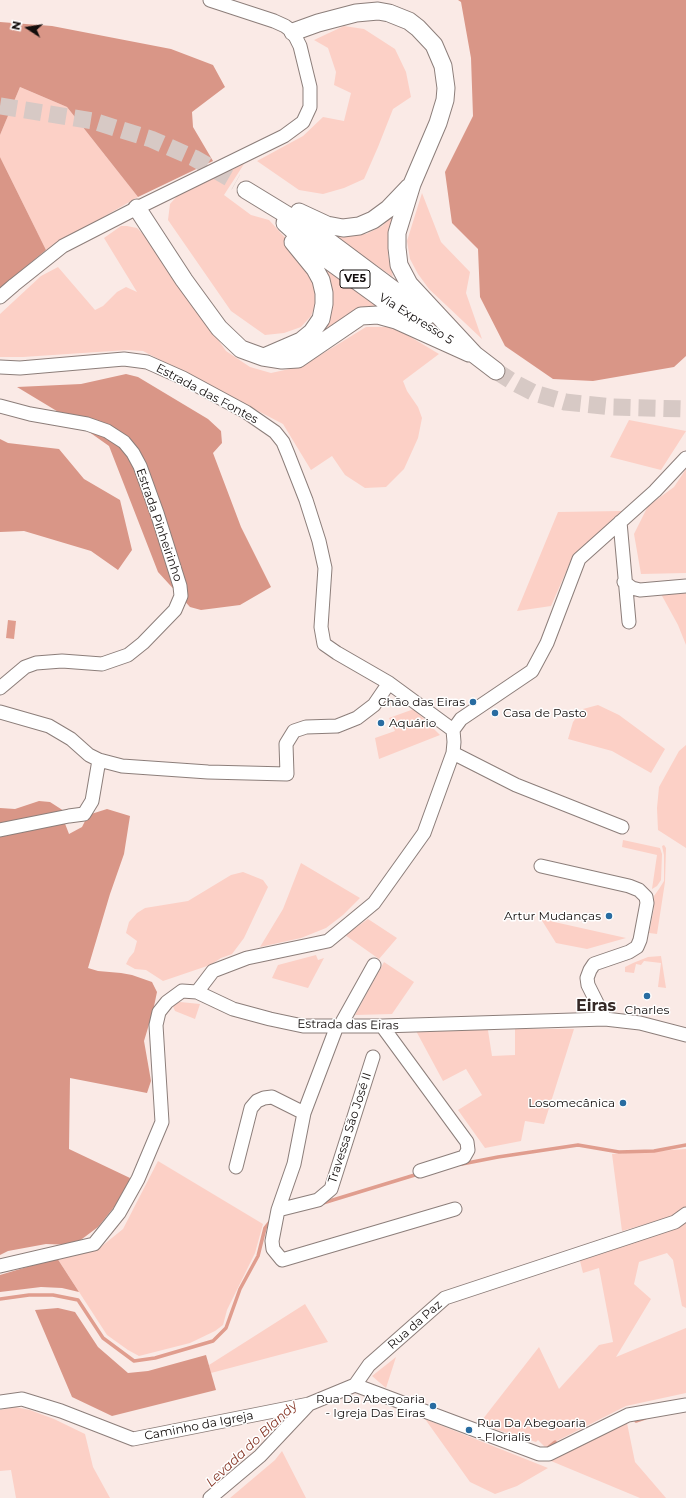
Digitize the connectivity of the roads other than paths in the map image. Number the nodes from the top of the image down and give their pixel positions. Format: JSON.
{"nodes":[{"id":1,"x":210,"y":0,"type":"edge"},
{"id":2,"x":293,"y":32,"type":"junction"},
{"id":3,"x":412,"y":184,"type":"junction"},
{"id":4,"x":242,"y":186,"type":"junction"},
{"id":5,"x":137,"y":208,"type":"junction"},
{"id":6,"x":0,"y":297,"type":"edge"},
{"id":7,"x":474,"y":355,"type":"junction"},
{"id":8,"x":263,"y":357,"type":"junction"},
{"id":9,"x":0,"y":367,"type":"edge"},
{"id":10,"x":496,"y":371,"type":"tunnel mouth"},
{"id":11,"x":0,"y":406,"type":"edge"},
{"id":12,"x":686,"y":458,"type":"edge"},
{"id":13,"x":620,"y":522,"type":"junction"},
{"id":14,"x":624,"y":582,"type":"junction"},
{"id":15,"x":686,"y":586,"type":"edge"},
{"id":16,"x":629,"y":622,"type":"dead end"},
{"id":17,"x":389,"y":684,"type":"junction"},
{"id":18,"x":0,"y":688,"type":"edge"},
{"id":19,"x":0,"y":712,"type":"edge"},
{"id":20,"x":453,"y":730,"type":"junction"},
{"id":21,"x":453,"y":753,"type":"junction"},
{"id":22,"x":99,"y":760,"type":"junction"},
{"id":23,"x":622,"y":827,"type":"dead end"},
{"id":24,"x":0,"y":830,"type":"edge"},
{"id":25,"x":541,"y":866,"type":"dead end"},
{"id":26,"x":374,"y":965,"type":"dead end"},
{"id":27,"x":197,"y":992,"type":"junction"},
{"id":28,"x":604,"y":1019,"type":"junction"},
{"id":29,"x":338,"y":1026,"type":"junction"},
{"id":30,"x":382,"y":1026,"type":"junction"},
{"id":31,"x":686,"y":1035,"type":"edge"},
{"id":32,"x":373,"y":1057,"type":"dead end"},
{"id":33,"x":304,"y":1113,"type":"junction"},
{"id":34,"x":236,"y":1167,"type":"dead end"},
{"id":35,"x":420,"y":1171,"type":"dead end"},
{"id":36,"x":455,"y":1209,"type":"dead end"},
{"id":37,"x":278,"y":1210,"type":"junction"},
{"id":38,"x":686,"y":1214,"type":"edge"},
{"id":39,"x":0,"y":1266,"type":"edge"},
{"id":40,"x":355,"y":1386,"type":"junction"},
{"id":41,"x":0,"y":1402,"type":"edge"},
{"id":42,"x":310,"y":1404,"type":"junction"},
{"id":43,"x":686,"y":1404,"type":"edge"},
{"id":44,"x":210,"y":1498,"type":"edge"}],
"edges":[{"from":1,"to":2,"type":"street"},
{"from":2,"to":3,"type":"main road","number":"VE5"},
{"from":2,"to":5,"type":"street"},
{"from":3,"to":4,"type":"main road","number":"VE5"},
{"from":3,"to":7,"type":"main road","number":"VE5"},
{"from":4,"to":7,"type":"main road","name":"Via Expresso 5","number":"VE5"},
{"from":4,"to":8,"type":"main road","number":"VE5"},
{"from":5,"to":6,"type":"street"},
{"from":5,"to":8,"type":"main road","number":"VE5"},
{"from":7,"to":8,"type":"main road","number":"VE5"},
{"from":7,"to":10,"type":"main road","name":"Via Expresso 5","number":"VE5"},
{"from":9,"to":17,"type":"street","name":"Estrada das Fontes"},
{"from":11,"to":18,"type":"street","name":"Estrada Pinheirinho"},
{"from":12,"to":13,"type":"street"},
{"from":13,"to":14,"type":"street"},
{"from":13,"to":20,"type":"street"},
{"from":14,"to":15,"type":"street"},
{"from":14,"to":16,"type":"street"},
{"from":17,"to":20,"type":"street","name":"Estrada das Fontes"},
{"from":17,"to":22,"type":"street"},
{"from":19,"to":22,"type":"street"},
{"from":20,"to":21,"type":"street"},
{"from":21,"to":23,"type":"street"},
{"from":21,"to":27,"type":"street"},
{"from":22,"to":24,"type":"street"},
{"from":25,"to":28,"type":"street"},
{"from":26,"to":29,"type":"street"},
{"from":27,"to":29,"type":"street","name":"Estrada das Eiras"},
{"from":27,"to":39,"type":"street"},
{"from":28,"to":30,"type":"street","name":"Estrada das Eiras"},
{"from":28,"to":31,"type":"street","name":"Estrada das Eiras"},
{"from":29,"to":30,"type":"street","name":"Estrada das Eiras"},
{"from":29,"to":33,"type":"street"},
{"from":30,"to":35,"type":"street"},
{"from":32,"to":37,"type":"street","name":"Travessa São José II"},
{"from":33,"to":34,"type":"street"},
{"from":33,"to":37,"type":"street"},
{"from":36,"to":37,"type":"street"},
{"from":38,"to":40,"type":"street","name":"Rua da Paz"},
{"from":40,"to":42,"type":"street"},
{"from":40,"to":43,"type":"street"},
{"from":41,"to":42,"type":"street","name":"Caminho da Igreja"},
{"from":42,"to":44,"type":"street"}]}
